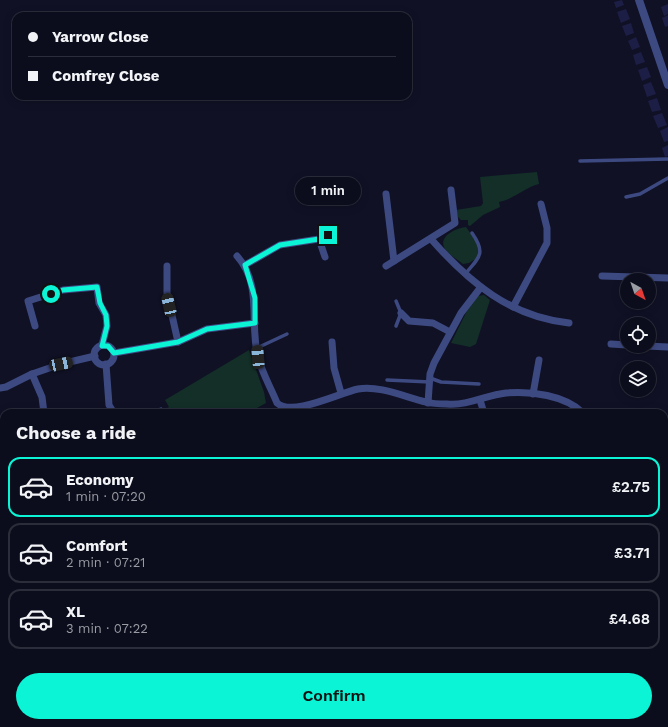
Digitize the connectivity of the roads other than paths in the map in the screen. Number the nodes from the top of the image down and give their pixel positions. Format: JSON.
{"nodes":[{"id":1,"x":639,"y":0,"type":"edge"},
{"id":2,"x":668,"y":85,"type":"edge"},
{"id":3,"x":668,"y":159,"type":"edge"},
{"id":4,"x":580,"y":161,"type":"dead end"},
{"id":5,"x":668,"y":178,"type":"edge"},
{"id":6,"x":451,"y":190,"type":"dead end"},
{"id":7,"x":386,"y":194,"type":"dead end"},
{"id":8,"x":626,"y":197,"type":"dead end"},
{"id":9,"x":542,"y":204,"type":"dead end"},
{"id":10,"x":472,"y":233,"type":"dead end"},
{"id":11,"x":328,"y":235,"type":"dead end"},
{"id":12,"x":319,"y":239,"type":"junction"},
{"id":13,"x":431,"y":239,"type":"junction"},
{"id":14,"x":237,"y":256,"type":"dead end"},
{"id":15,"x":325,"y":257,"type":"dead end"},
{"id":16,"x":394,"y":261,"type":"junction"},
{"id":17,"x":245,"y":265,"type":"junction"},
{"id":18,"x":167,"y":266,"type":"dead end"},
{"id":19,"x":386,"y":266,"type":"dead end"},
{"id":20,"x":465,"y":274,"type":"junction"},
{"id":21,"x":602,"y":276,"type":"dead end"},
{"id":22,"x":668,"y":278,"type":"edge"},
{"id":23,"x":481,"y":287,"type":"junction"},
{"id":24,"x":396,"y":301,"type":"dead end"},
{"id":25,"x":513,"y":307,"type":"junction"},
{"id":26,"x":401,"y":313,"type":"junction"},
{"id":27,"x":255,"y":323,"type":"junction"},
{"id":28,"x":569,"y":323,"type":"dead end"},
{"id":29,"x":35,"y":326,"type":"dead end"},
{"id":30,"x":396,"y":326,"type":"dead end"},
{"id":31,"x":450,"y":332,"type":"junction"},
{"id":32,"x":287,"y":334,"type":"dead end"},
{"id":33,"x":178,"y":342,"type":"junction"},
{"id":34,"x":332,"y":342,"type":"dead end"},
{"id":35,"x":611,"y":344,"type":"dead end"},
{"id":36,"x":620,"y":345,"type":"edge"},
{"id":37,"x":102,"y":346,"type":"junction"},
{"id":38,"x":656,"y":346,"type":"edge"},
{"id":39,"x":668,"y":347,"type":"edge"},
{"id":40,"x":257,"y":348,"type":"junction"},
{"id":41,"x":114,"y":353,"type":"junction"},
{"id":42,"x":95,"y":356,"type":"junction"},
{"id":43,"x":539,"y":360,"type":"dead end"},
{"id":44,"x":106,"y":364,"type":"junction"},
{"id":45,"x":32,"y":374,"type":"junction"},
{"id":46,"x":387,"y":380,"type":"dead end"},
{"id":47,"x":430,"y":380,"type":"junction"},
{"id":48,"x":479,"y":384,"type":"dead end"},
{"id":49,"x":0,"y":388,"type":"edge"},
{"id":50,"x":341,"y":393,"type":"junction"},
{"id":51,"x":533,"y":394,"type":"junction"},
{"id":52,"x":480,"y":400,"type":"junction"},
{"id":53,"x":428,"y":403,"type":"junction"},
{"id":54,"x":44,"y":409,"type":"edge"},
{"id":55,"x":111,"y":409,"type":"edge"},
{"id":56,"x":483,"y":409,"type":"edge"},
{"id":57,"x":579,"y":409,"type":"edge"}],
"edges":[{"from":1,"to":2,"type":"street"},
{"from":3,"to":4,"type":"lane"},
{"from":5,"to":8,"type":"lane"},
{"from":6,"to":13,"type":"street"},
{"from":7,"to":16,"type":"street"},
{"from":9,"to":25,"type":"street"},
{"from":10,"to":20,"type":"lane"},
{"from":11,"to":12,"type":"street"},
{"from":12,"to":15,"type":"street"},
{"from":12,"to":17,"type":"street"},
{"from":13,"to":16,"type":"street"},
{"from":13,"to":20,"type":"street"},
{"from":14,"to":17,"type":"street"},
{"from":16,"to":19,"type":"street"},
{"from":17,"to":27,"type":"street"},
{"from":18,"to":33,"type":"street"},
{"from":20,"to":23,"type":"street"},
{"from":21,"to":22,"type":"street"},
{"from":23,"to":25,"type":"street"},
{"from":23,"to":31,"type":"street"},
{"from":24,"to":26,"type":"lane"},
{"from":25,"to":28,"type":"street"},
{"from":26,"to":30,"type":"lane"},
{"from":26,"to":31,"type":"street"},
{"from":27,"to":33,"type":"street"},
{"from":27,"to":40,"type":"street"},
{"from":29,"to":37,"type":"street"},
{"from":31,"to":47,"type":"street"},
{"from":32,"to":40,"type":"lane"},
{"from":33,"to":41,"type":"street"},
{"from":34,"to":50,"type":"street"},
{"from":35,"to":36,"type":"street"},
{"from":37,"to":41,"type":"street"},
{"from":37,"to":42,"type":"street"},
{"from":38,"to":39,"type":"street"},
{"from":40,"to":50,"type":"street"},
{"from":41,"to":44,"type":"street"},
{"from":42,"to":44,"type":"street"},
{"from":42,"to":45,"type":"street"},
{"from":43,"to":51,"type":"street"},
{"from":44,"to":55,"type":"street"},
{"from":45,"to":49,"type":"street"},
{"from":45,"to":54,"type":"street"},
{"from":46,"to":47,"type":"lane"},
{"from":47,"to":48,"type":"lane"},
{"from":47,"to":53,"type":"street"},
{"from":50,"to":53,"type":"street"},
{"from":51,"to":52,"type":"street"},
{"from":51,"to":57,"type":"street"},
{"from":52,"to":53,"type":"street"},
{"from":52,"to":56,"type":"street"}]}
